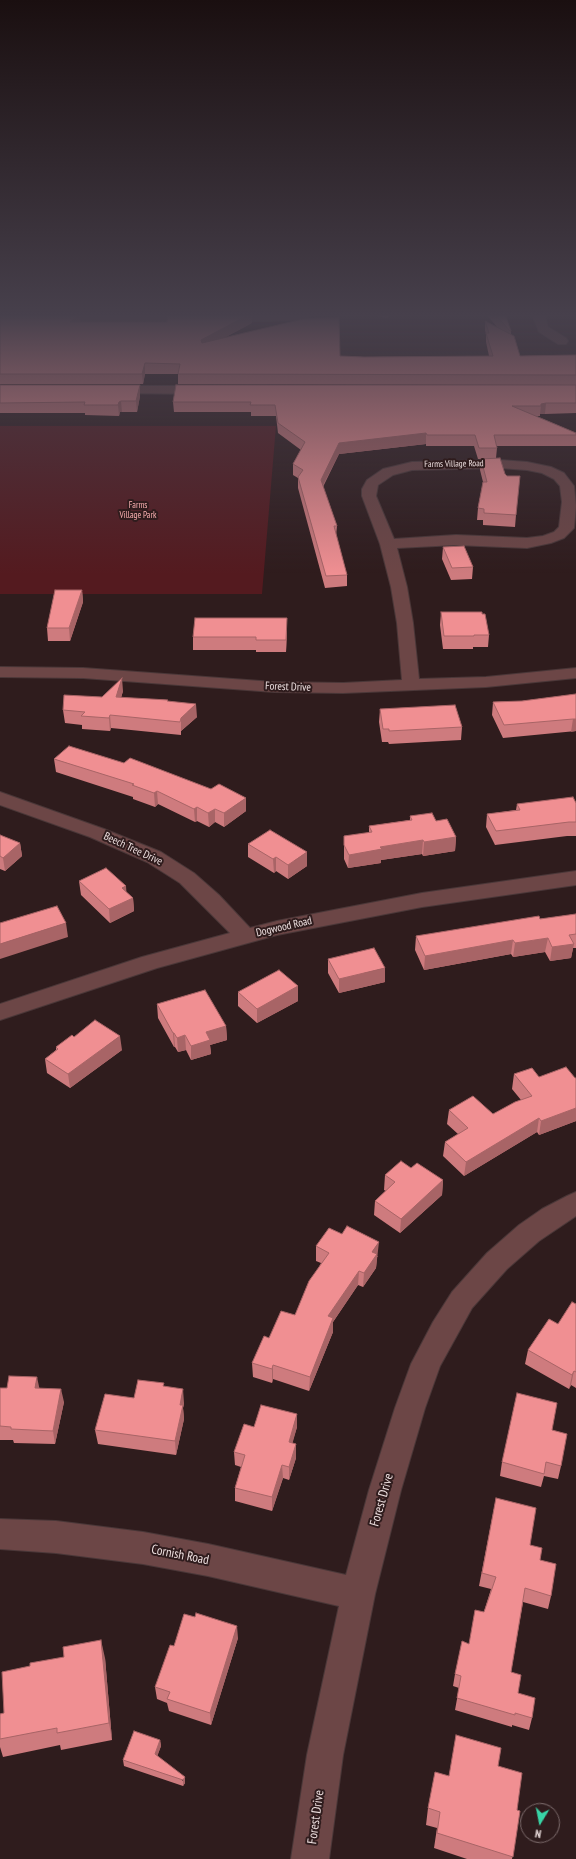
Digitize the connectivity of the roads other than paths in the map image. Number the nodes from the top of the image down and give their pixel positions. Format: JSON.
{"nodes":[{"id":1,"x":388,"y":544,"type":"junction"},
{"id":2,"x":0,"y":672,"type":"edge"},
{"id":3,"x":576,"y":673,"type":"edge"},
{"id":4,"x":411,"y":686,"type":"junction"},
{"id":5,"x":0,"y":798,"type":"edge"},
{"id":6,"x":576,"y":878,"type":"edge"},
{"id":7,"x":244,"y":936,"type":"junction"},
{"id":8,"x":0,"y":1012,"type":"edge"},
{"id":9,"x":576,"y":1203,"type":"edge"},
{"id":10,"x":0,"y":1534,"type":"edge"},
{"id":11,"x":358,"y":1594,"type":"junction"},
{"id":12,"x":310,"y":1859,"type":"edge"}],
"edges":[{"from":1,"to":1,"type":"street","name":"Farms Village Road"},
{"from":1,"to":4,"type":"street","name":"Farms Village Road"},
{"from":2,"to":4,"type":"street","name":"Forest Drive"},
{"from":3,"to":4,"type":"street","name":"Forest Drive"},
{"from":5,"to":7,"type":"street","name":"Beech Tree Drive"},
{"from":6,"to":7,"type":"street","name":"Dogwood Road"},
{"from":7,"to":8,"type":"street","name":"Dogwood Road"},
{"from":9,"to":11,"type":"street","name":"Forest Drive"},
{"from":10,"to":11,"type":"street","name":"Cornish Road"},
{"from":11,"to":12,"type":"street","name":"Forest Drive"}]}
